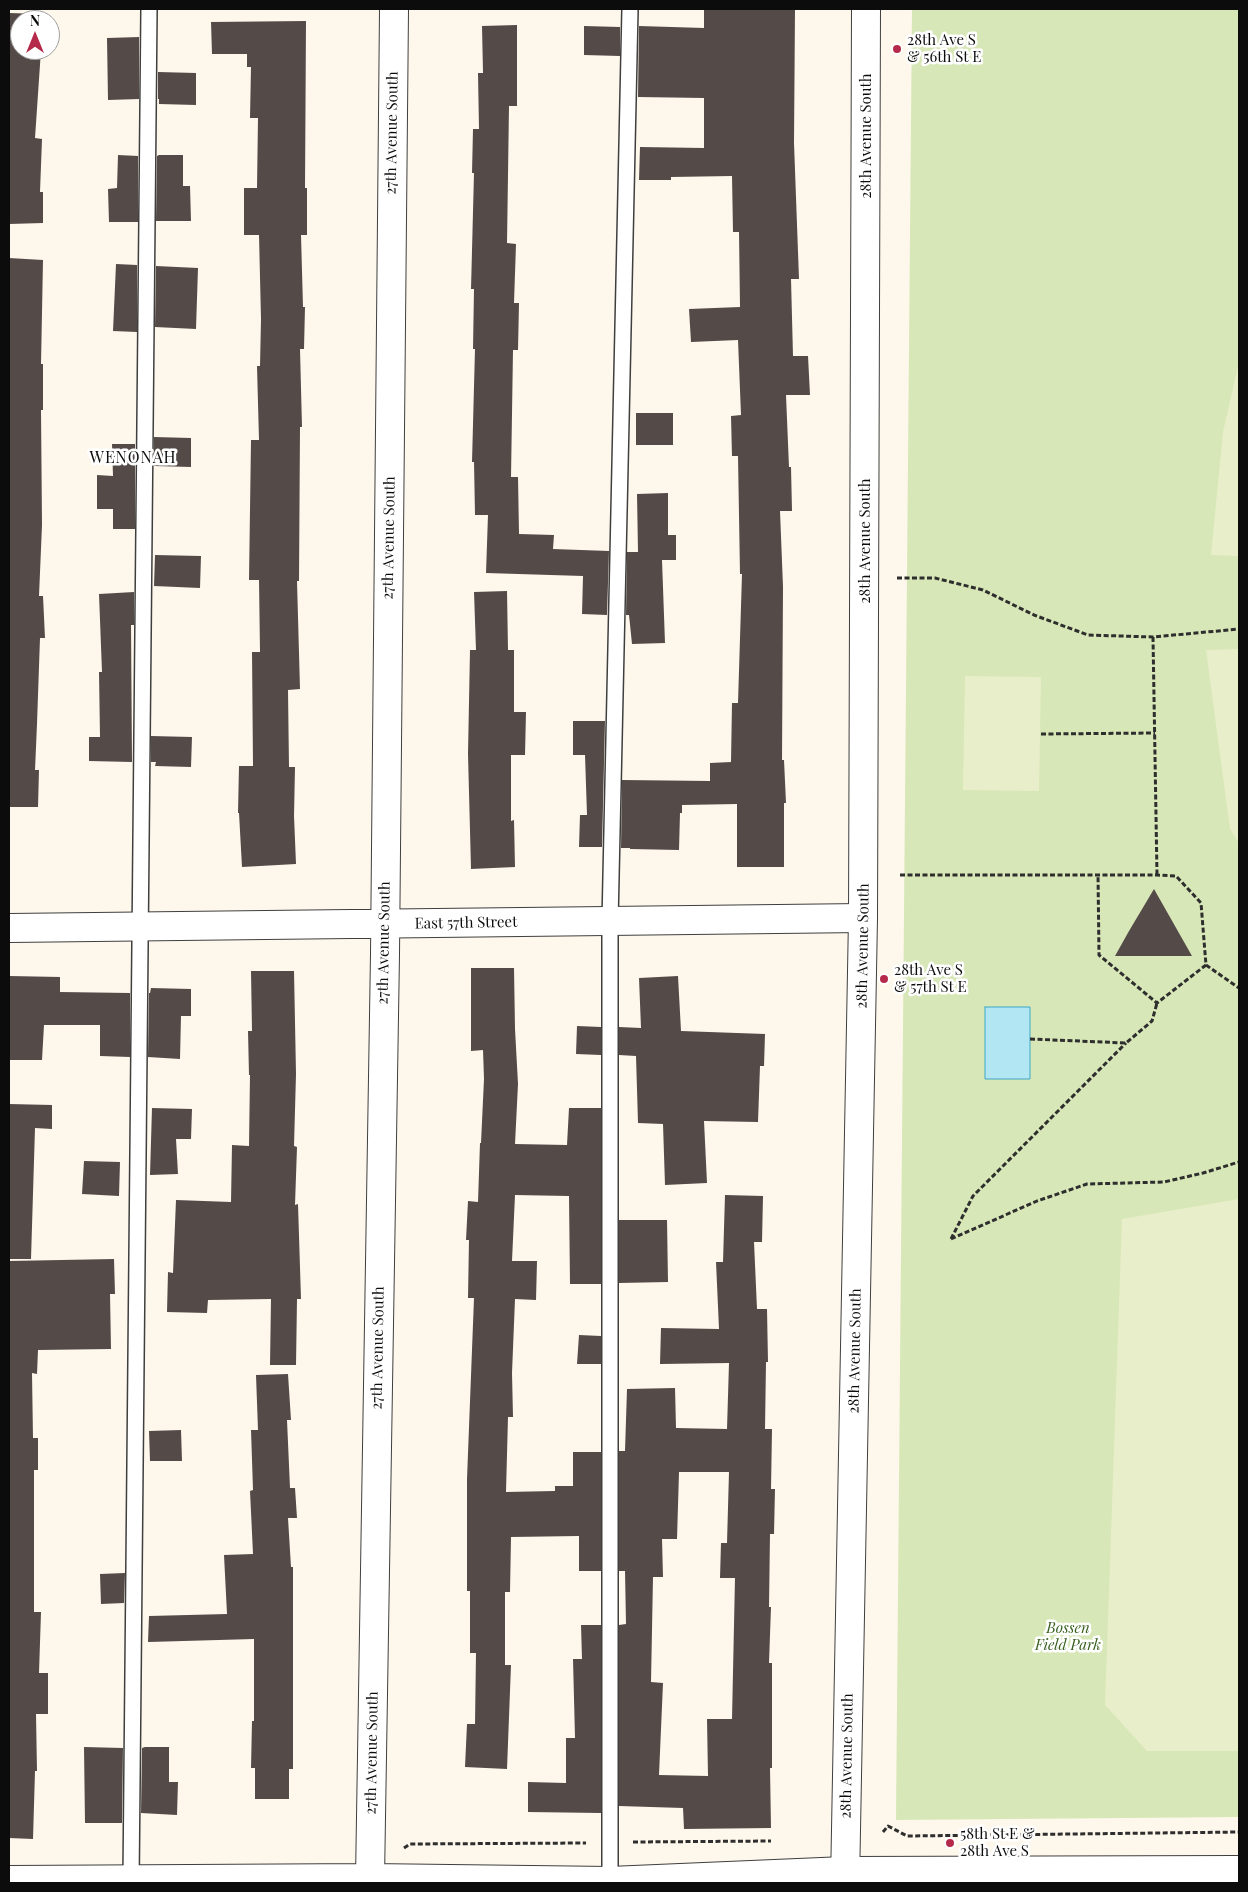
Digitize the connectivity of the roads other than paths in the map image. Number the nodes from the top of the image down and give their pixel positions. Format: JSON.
{"nodes":[{"id":1,"x":149,"y":9,"type":"edge"},
{"id":2,"x":394,"y":9,"type":"edge"},
{"id":3,"x":630,"y":9,"type":"edge"},
{"id":4,"x":866,"y":9,"type":"edge"},
{"id":5,"x":864,"y":918,"type":"junction"},
{"id":6,"x":610,"y":922,"type":"junction"},
{"id":7,"x":385,"y":924,"type":"junction"},
{"id":8,"x":140,"y":927,"type":"junction"},
{"id":9,"x":9,"y":928,"type":"edge"},
{"id":10,"x":1239,"y":1870,"type":"edge"},
{"id":11,"x":846,"y":1877,"type":"edge"},
{"id":12,"x":370,"y":1878,"type":"junction"},
{"id":13,"x":131,"y":1879,"type":"junction"},
{"id":14,"x":9,"y":1880,"type":"edge"},
{"id":15,"x":610,"y":1882,"type":"junction"}],
"edges":[{"from":1,"to":8,"type":"lane"},
{"from":2,"to":7,"type":"street","name":"27th Avenue South"},
{"from":3,"to":6,"type":"lane"},
{"from":4,"to":5,"type":"street","name":"28th Avenue South"},
{"from":5,"to":6,"type":"street","name":"East 57th Street"},
{"from":5,"to":11,"type":"street","name":"28th Avenue South"},
{"from":6,"to":7,"type":"street","name":"East 57th Street"},
{"from":6,"to":15,"type":"lane"},
{"from":7,"to":8,"type":"street","name":"East 57th Street"},
{"from":7,"to":12,"type":"street","name":"27th Avenue South"},
{"from":8,"to":9,"type":"street","name":"East 57th Street"},
{"from":8,"to":13,"type":"lane"},
{"from":10,"to":11,"type":"street"},
{"from":11,"to":15,"type":"street"},
{"from":12,"to":13,"type":"street"},
{"from":12,"to":15,"type":"street"},
{"from":13,"to":14,"type":"street"}]}
